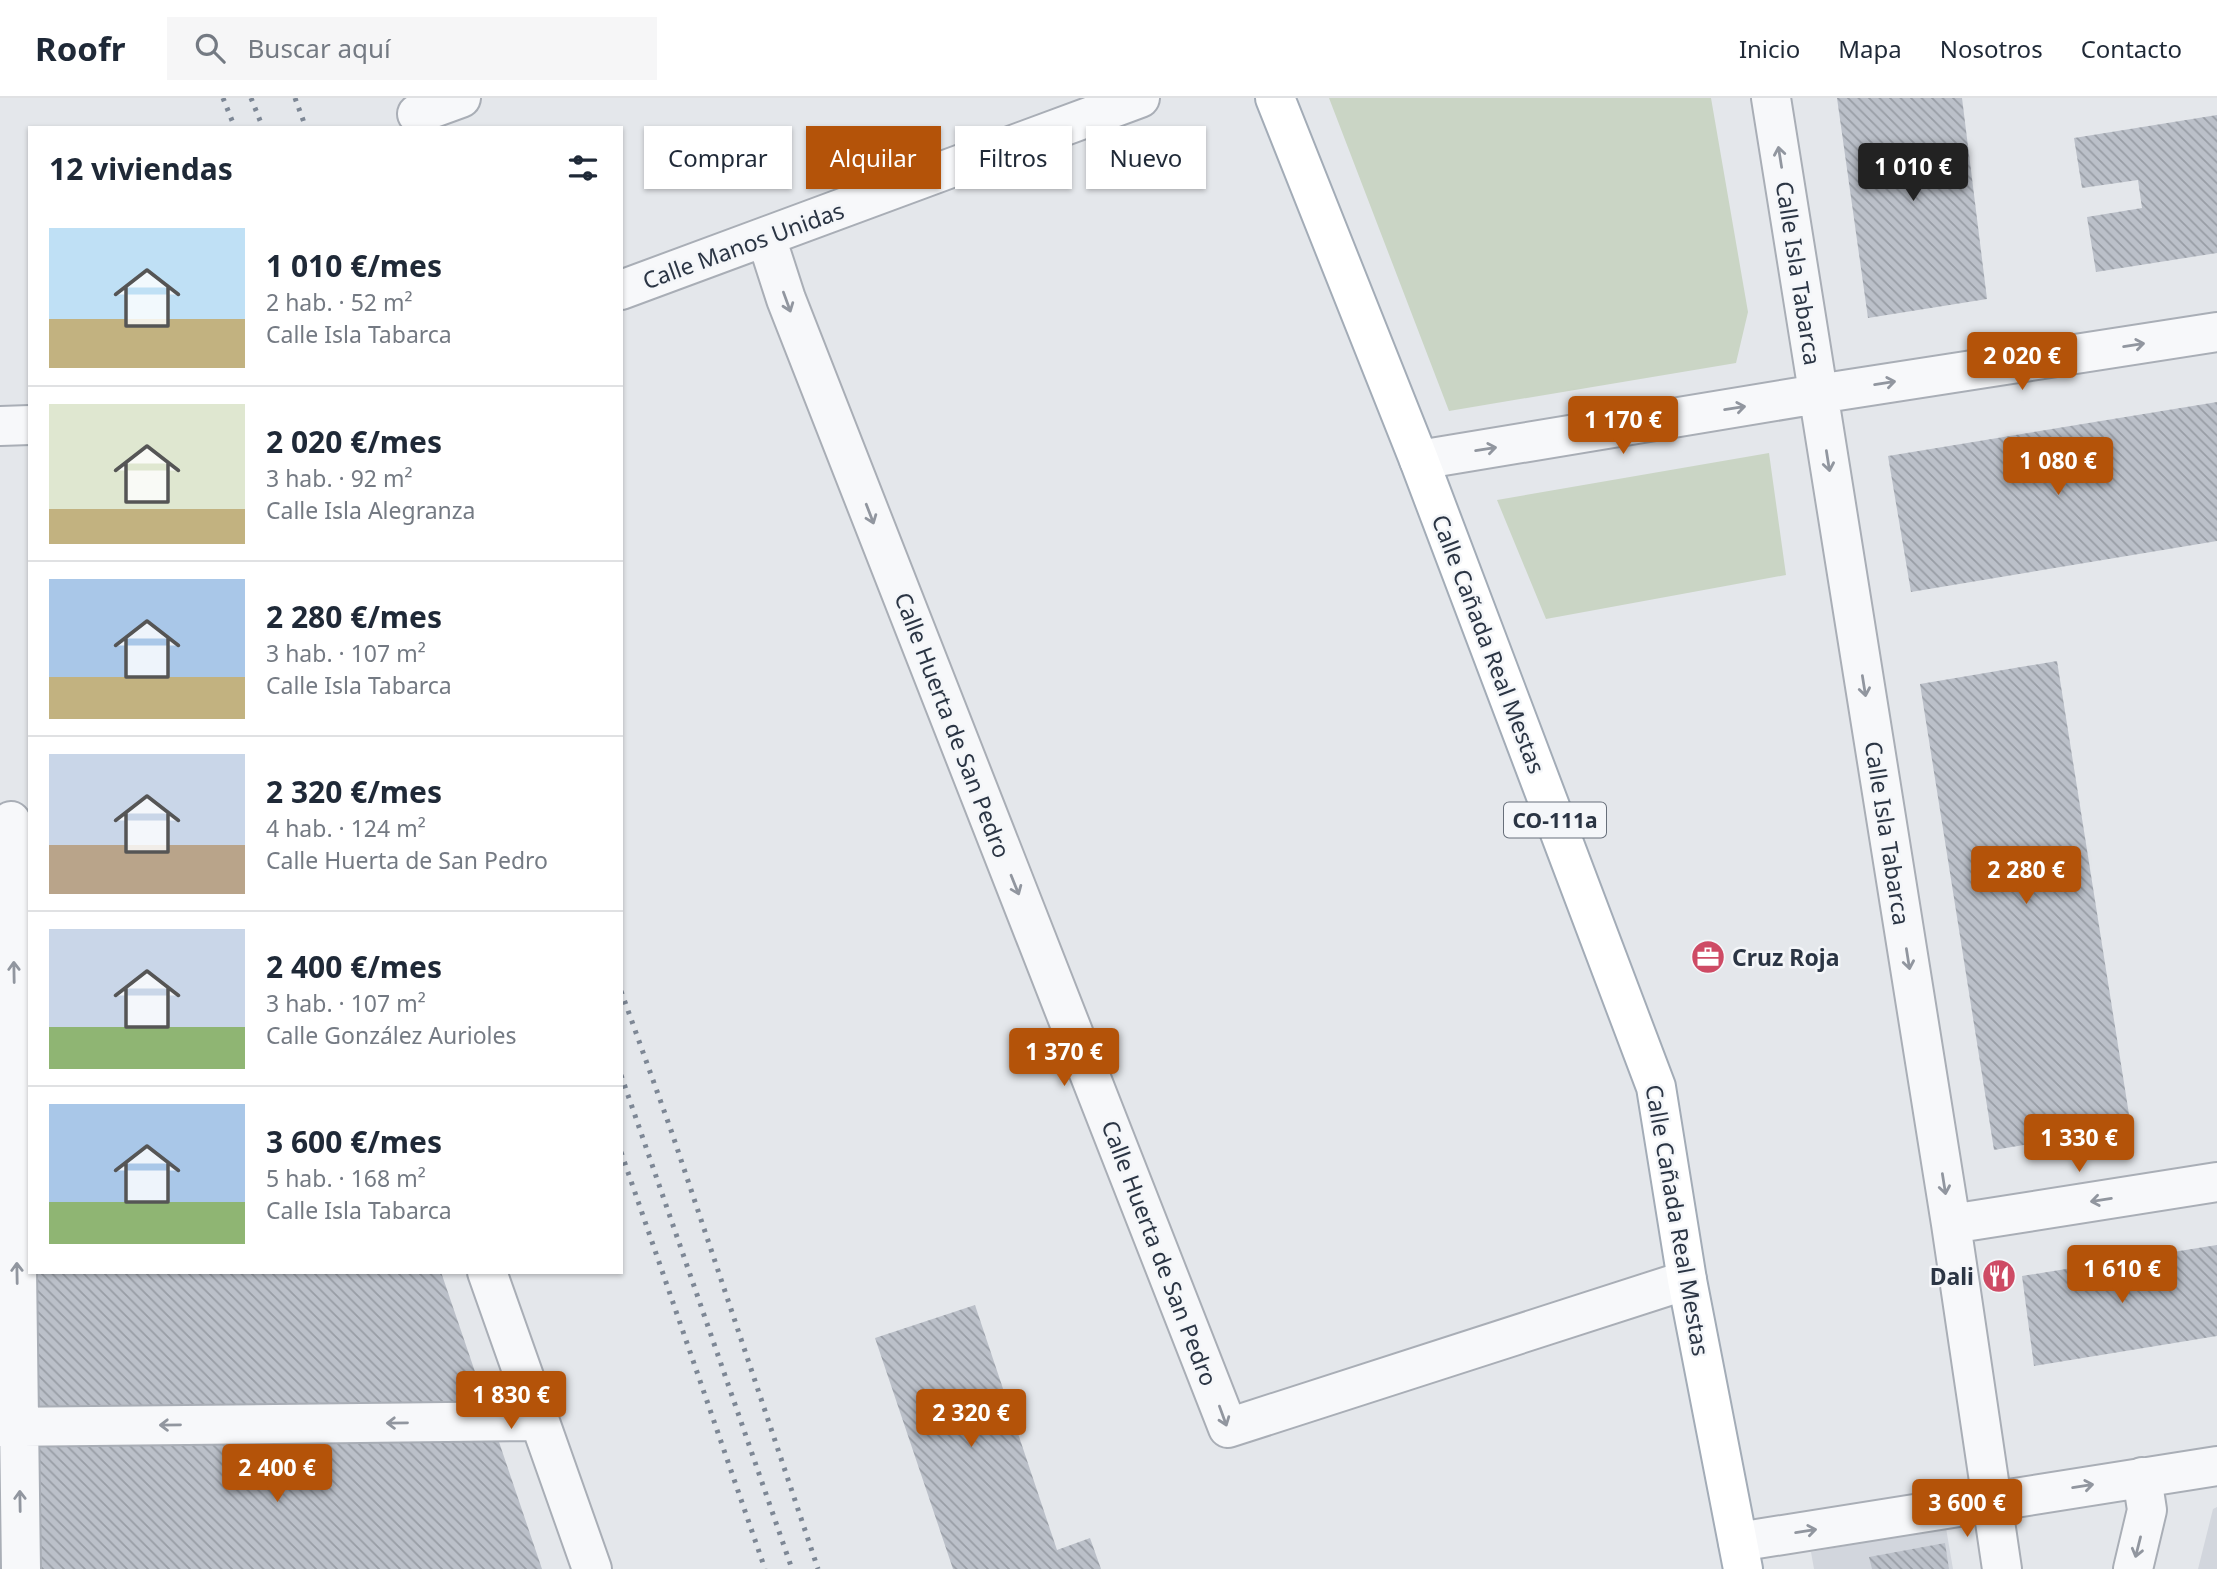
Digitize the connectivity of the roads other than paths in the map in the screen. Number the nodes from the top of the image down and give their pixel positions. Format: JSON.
{"nodes":[{"id":1,"x":461,"y":98,"type":"edge"},
{"id":2,"x":1140,"y":98,"type":"edge"},
{"id":3,"x":1275,"y":98,"type":"edge"},
{"id":4,"x":1771,"y":98,"type":"edge"},
{"id":5,"x":417,"y":113,"type":"edge"},
{"id":6,"x":766,"y":237,"type":"junction"},
{"id":7,"x":623,"y":289,"type":"edge"},
{"id":8,"x":2217,"y":332,"type":"edge"},
{"id":9,"x":1818,"y":394,"type":"junction"},
{"id":10,"x":28,"y":425,"type":"edge"},
{"id":11,"x":0,"y":426,"type":"edge"},
{"id":12,"x":1419,"y":460,"type":"junction"},
{"id":13,"x":14,"y":821,"type":"edge"},
{"id":14,"x":15,"y":1025,"type":"edge"},
{"id":15,"x":2217,"y":1182,"type":"edge"},
{"id":16,"x":1951,"y":1224,"type":"junction"},
{"id":17,"x":15,"y":1236,"type":"edge"},
{"id":18,"x":489,"y":1274,"type":"edge"},
{"id":19,"x":1687,"y":1280,"type":"junction"},
{"id":20,"x":539,"y":1421,"type":"junction"},
{"id":21,"x":10,"y":1427,"type":"edge"},
{"id":22,"x":2217,"y":1466,"type":"edge"},
{"id":23,"x":2142,"y":1478,"type":"junction"},
{"id":24,"x":1992,"y":1500,"type":"junction"},
{"id":25,"x":1741,"y":1555,"type":"edge"},
{"id":26,"x":21,"y":1569,"type":"edge"},
{"id":27,"x":592,"y":1569,"type":"edge"},
{"id":28,"x":2002,"y":1569,"type":"edge"},
{"id":29,"x":2133,"y":1569,"type":"edge"}],
"edges":[{"from":1,"to":5,"type":"street"},
{"from":2,"to":6,"type":"street","name":"Calle Manos Unidas"},
{"from":3,"to":12,"type":"main road","name":"Calle Cañada Real Mestas","number":"CO-111a"},
{"from":9,"to":4,"type":"street","name":"Calle Isla Tabarca","one_way":true},
{"from":6,"to":7,"type":"street","name":"Calle Manos Unidas"},
{"from":6,"to":19,"type":"street","name":"Calle Huerta de San Pedro","one_way":true},
{"from":9,"to":8,"type":"street","one_way":true},
{"from":12,"to":9,"type":"street","one_way":true},
{"from":9,"to":16,"type":"street","name":"Calle Isla Tabarca","one_way":true},
{"from":10,"to":11,"type":"street"},
{"from":12,"to":19,"type":"main road","name":"Calle Cañada Real Mestas","number":"CO-111a"},
{"from":14,"to":13,"type":"street","one_way":true},
{"from":14,"to":17,"type":"street"},
{"from":15,"to":16,"type":"street","one_way":true},
{"from":16,"to":24,"type":"street","name":"Calle Isla Tabarca"},
{"from":21,"to":17,"type":"street","one_way":true},
{"from":18,"to":20,"type":"street"},
{"from":19,"to":25,"type":"main road","name":"Calle Cañada Real Mestas","number":"CO-111a"},
{"from":20,"to":21,"type":"street","one_way":true},
{"from":20,"to":27,"type":"street"},
{"from":26,"to":21,"type":"street","one_way":true},
{"from":22,"to":23,"type":"street"},
{"from":24,"to":23,"type":"street","one_way":true},
{"from":23,"to":29,"type":"street","one_way":true},
{"from":25,"to":24,"type":"street","one_way":true},
{"from":24,"to":28,"type":"street","name":"Calle Isla Tabarca"}]}
